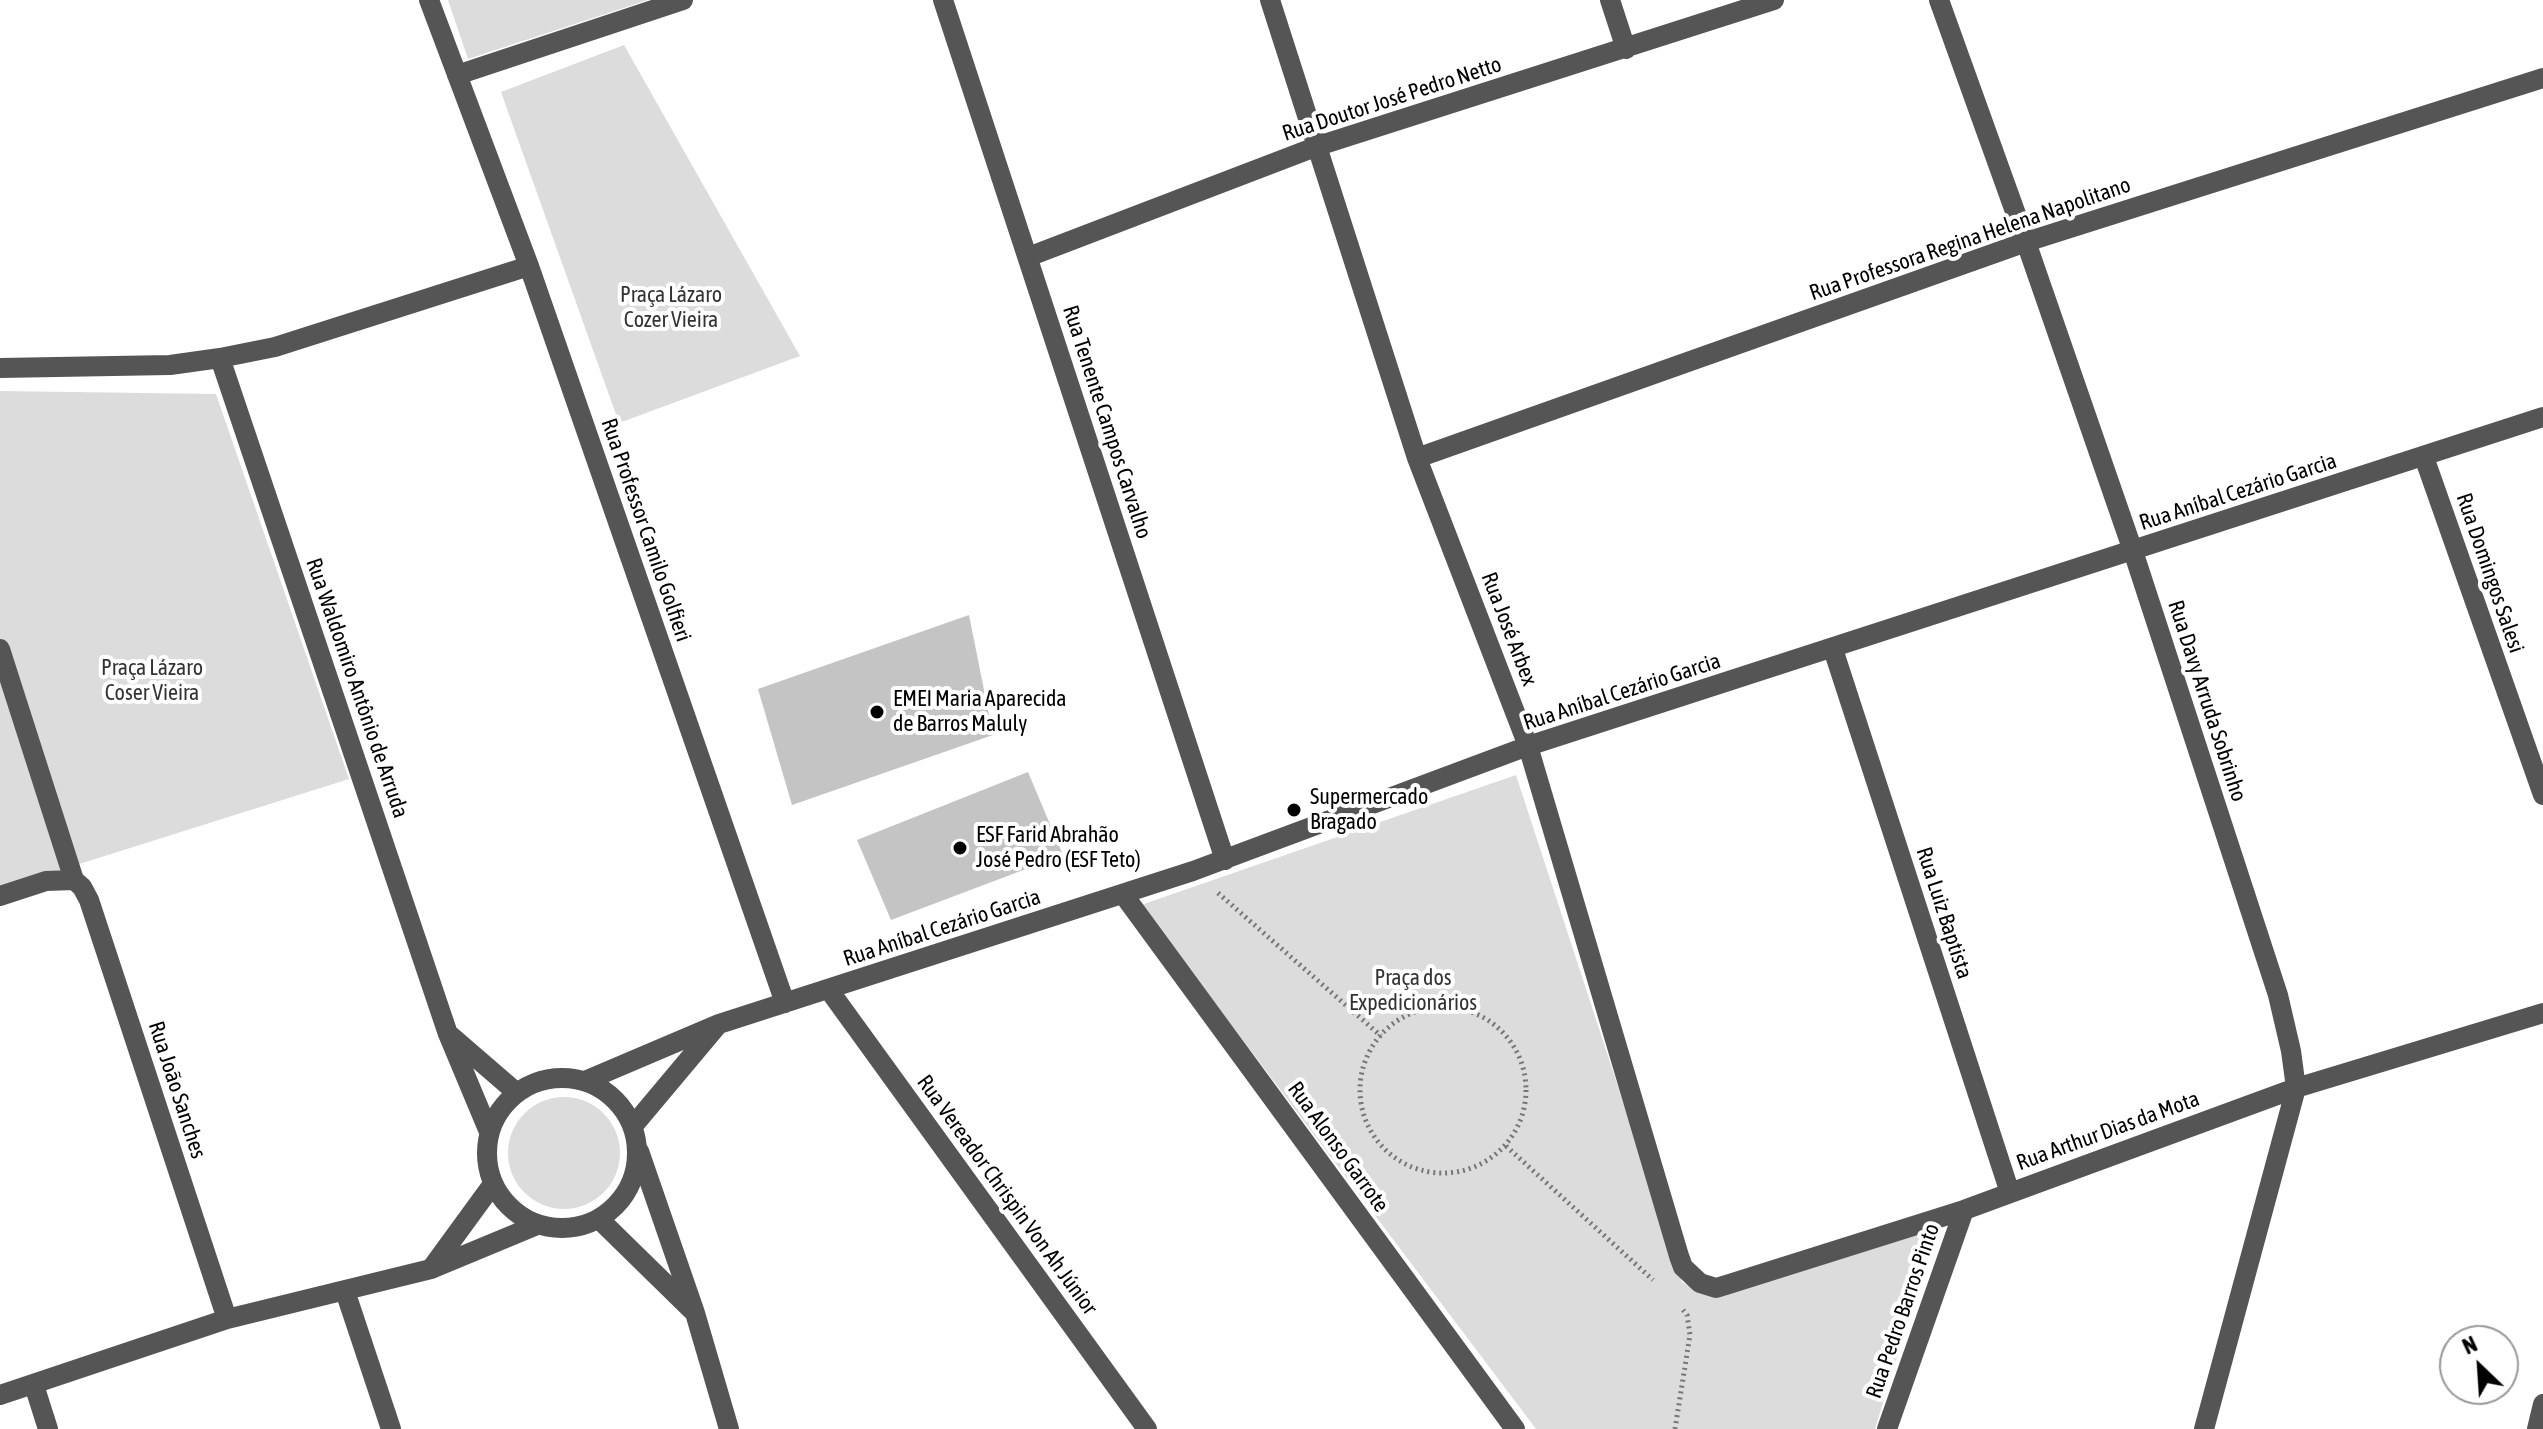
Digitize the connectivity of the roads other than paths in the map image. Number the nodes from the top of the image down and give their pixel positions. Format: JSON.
{"nodes":[{"id":1,"x":429,"y":0,"type":"edge"},
{"id":2,"x":683,"y":0,"type":"edge"},
{"id":3,"x":943,"y":0,"type":"edge"},
{"id":4,"x":1270,"y":0,"type":"edge"},
{"id":5,"x":1610,"y":0,"type":"edge"},
{"id":6,"x":1774,"y":0,"type":"edge"},
{"id":7,"x":1939,"y":0,"type":"edge"},
{"id":8,"x":1626,"y":49,"type":"junction"},
{"id":9,"x":457,"y":75,"type":"junction"},
{"id":10,"x":2543,"y":78,"type":"edge"},
{"id":11,"x":1318,"y":146,"type":"junction"},
{"id":12,"x":2026,"y":242,"type":"junction"},
{"id":13,"x":1028,"y":257,"type":"junction"},
{"id":14,"x":529,"y":266,"type":"junction"},
{"id":15,"x":220,"y":358,"type":"junction"},
{"id":16,"x":0,"y":368,"type":"edge"},
{"id":17,"x":2543,"y":417,"type":"edge"},
{"id":18,"x":2424,"y":457,"type":"junction"},
{"id":19,"x":1417,"y":458,"type":"junction"},
{"id":20,"x":2133,"y":551,"type":"junction"},
{"id":21,"x":0,"y":649,"type":"edge"},
{"id":22,"x":1833,"y":649,"type":"junction"},
{"id":23,"x":1528,"y":746,"type":"junction"},
{"id":24,"x":2543,"y":795,"type":"edge"},
{"id":25,"x":1225,"y":860,"type":"junction"},
{"id":26,"x":74,"y":880,"type":"junction"},
{"id":27,"x":1123,"y":894,"type":"junction"},
{"id":28,"x":0,"y":896,"type":"edge"},
{"id":29,"x":829,"y":990,"type":"junction"},
{"id":30,"x":785,"y":1003,"type":"junction"},
{"id":31,"x":2543,"y":1013,"type":"edge"},
{"id":32,"x":719,"y":1024,"type":"junction"},
{"id":33,"x":448,"y":1034,"type":"junction"},
{"id":34,"x":585,"y":1081,"type":"junction"},
{"id":35,"x":2296,"y":1088,"type":"junction"},
{"id":36,"x":517,"y":1093,"type":"junction"},
{"id":37,"x":633,"y":1126,"type":"junction"},
{"id":38,"x":489,"y":1132,"type":"junction"},
{"id":39,"x":638,"y":1146,"type":"junction"},
{"id":40,"x":493,"y":1184,"type":"junction"},
{"id":41,"x":2010,"y":1193,"type":"junction"},
{"id":42,"x":1964,"y":1210,"type":"junction"},
{"id":43,"x":599,"y":1219,"type":"junction"},
{"id":44,"x":537,"y":1225,"type":"junction"},
{"id":45,"x":431,"y":1269,"type":"junction"},
{"id":46,"x":1692,"y":1277,"type":"joint"},
{"id":47,"x":345,"y":1291,"type":"junction"},
{"id":48,"x":695,"y":1313,"type":"junction"},
{"id":49,"x":227,"y":1319,"type":"junction"},
{"id":50,"x":34,"y":1385,"type":"junction"},
{"id":51,"x":0,"y":1395,"type":"edge"},
{"id":52,"x":2543,"y":1404,"type":"edge"},
{"id":53,"x":726,"y":1420,"type":"edge"},
{"id":54,"x":48,"y":1429,"type":"edge"},
{"id":55,"x":391,"y":1429,"type":"edge"},
{"id":56,"x":737,"y":1429,"type":"edge"},
{"id":57,"x":1147,"y":1429,"type":"edge"},
{"id":58,"x":1515,"y":1429,"type":"edge"},
{"id":59,"x":1887,"y":1429,"type":"edge"},
{"id":60,"x":2204,"y":1429,"type":"edge"},
{"id":61,"x":2537,"y":1429,"type":"edge"}],
"edges":[{"from":1,"to":9,"type":"street","name":"Rua Professor Camilo Golfieri"},
{"from":2,"to":9,"type":"street"},
{"from":3,"to":13,"type":"street","name":"Rua Tenente Campos Carvalho"},
{"from":4,"to":11,"type":"street","name":"Rua José Arbex"},
{"from":5,"to":8,"type":"street"},
{"from":6,"to":8,"type":"street","name":"Rua Doutor José Pedro Netto"},
{"from":7,"to":12,"type":"street","name":"Rua Davy Arruda Sobrinho"},
{"from":8,"to":11,"type":"street","name":"Rua Doutor José Pedro Netto"},
{"from":9,"to":14,"type":"street","name":"Rua Professor Camilo Golfieri"},
{"from":10,"to":12,"type":"street","name":"Rua Professora Regina Helena Napolitano"},
{"from":11,"to":13,"type":"street","name":"Rua Doutor José Pedro Netto"},
{"from":11,"to":19,"type":"street","name":"Rua José Arbex"},
{"from":12,"to":19,"type":"street","name":"Rua Professora Regina Helena Napolitano"},
{"from":12,"to":20,"type":"street","name":"Rua Davy Arruda Sobrinho"},
{"from":13,"to":25,"type":"street","name":"Rua Tenente Campos Carvalho"},
{"from":14,"to":15,"type":"street"},
{"from":14,"to":30,"type":"street","name":"Rua Professor Camilo Golfieri"},
{"from":15,"to":16,"type":"street"},
{"from":15,"to":33,"type":"street","name":"Rua Waldomiro Antônio de Arruda"},
{"from":17,"to":18,"type":"street","name":"Rua Aníbal Cezário Garcia"},
{"from":18,"to":20,"type":"street","name":"Rua Aníbal Cezário Garcia"},
{"from":18,"to":24,"type":"street","name":"Rua Domingos Salesi"},
{"from":19,"to":23,"type":"street","name":"Rua José Arbex"},
{"from":20,"to":22,"type":"street","name":"Rua Aníbal Cezário Garcia"},
{"from":20,"to":35,"type":"street","name":"Rua Davy Arruda Sobrinho"},
{"from":21,"to":26,"type":"street","name":"Rua João Sanches"},
{"from":22,"to":23,"type":"street","name":"Rua Aníbal Cezário Garcia"},
{"from":22,"to":41,"type":"street","name":"Rua Luiz Baptista"},
{"from":23,"to":25,"type":"street","name":"Rua Aníbal Cezário Garcia"},
{"from":23,"to":46,"type":"street","name":"Rua José Arbex"},
{"from":25,"to":27,"type":"street","name":"Rua Aníbal Cezário Garcia"},
{"from":26,"to":28,"type":"street"},
{"from":26,"to":49,"type":"street","name":"Rua João Sanches"},
{"from":27,"to":29,"type":"street","name":"Rua Aníbal Cezário Garcia"},
{"from":27,"to":58,"type":"street","name":"Rua Alonso Garrote"},
{"from":29,"to":30,"type":"street","name":"Rua Aníbal Cezário Garcia"},
{"from":29,"to":57,"type":"street","name":"Rua Vereador Chrispin Von Ah Júnior"},
{"from":30,"to":32,"type":"street","name":"Rua Aníbal Cezário Garcia"},
{"from":31,"to":35,"type":"street","name":"Rua Arthur Dias da Mota"},
{"from":32,"to":34,"type":"street","name":"Rua Aníbal Cezário Garcia"},
{"from":32,"to":37,"type":"street"},
{"from":33,"to":36,"type":"street"},
{"from":33,"to":38,"type":"street","name":"Rua Waldomiro Antônio de Arruda"},
{"from":34,"to":36,"type":"street"},
{"from":34,"to":37,"type":"street"},
{"from":35,"to":41,"type":"street","name":"Rua Arthur Dias da Mota"},
{"from":35,"to":60,"type":"street","name":"Rua Davy Arruda Sobrinho"},
{"from":36,"to":38,"type":"street"},
{"from":37,"to":39,"type":"street"},
{"from":38,"to":40,"type":"street"},
{"from":39,"to":43,"type":"street"},
{"from":39,"to":48,"type":"street"},
{"from":40,"to":44,"type":"street"},
{"from":40,"to":45,"type":"street"},
{"from":41,"to":42,"type":"street","name":"Rua Arthur Dias da Mota"},
{"from":42,"to":46,"type":"street","name":"Rua Arthur Dias da Mota"},
{"from":42,"to":59,"type":"street","name":"Rua Pedro Barros Pinto"},
{"from":43,"to":44,"type":"street"},
{"from":43,"to":48,"type":"street"},
{"from":44,"to":45,"type":"street"},
{"from":45,"to":47,"type":"street"},
{"from":47,"to":49,"type":"street"},
{"from":47,"to":55,"type":"street"},
{"from":48,"to":53,"type":"street"},
{"from":49,"to":50,"type":"street"},
{"from":50,"to":51,"type":"street"},
{"from":50,"to":54,"type":"street"},
{"from":52,"to":61,"type":"street"},
{"from":53,"to":56,"type":"street"}]}
